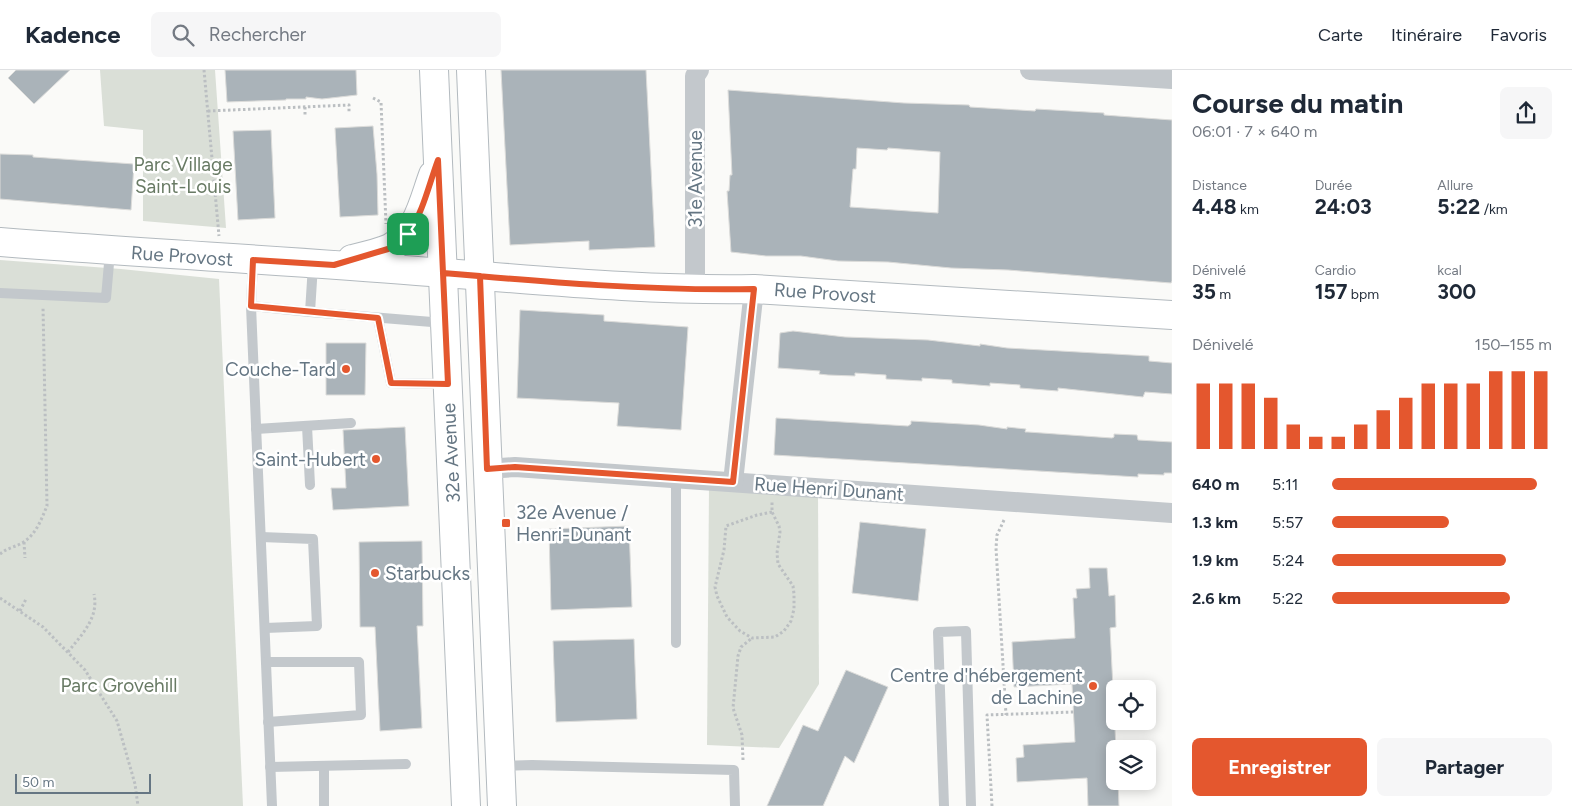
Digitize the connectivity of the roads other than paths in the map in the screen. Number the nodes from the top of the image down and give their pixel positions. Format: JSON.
{"nodes":[{"id":1,"x":434,"y":70,"type":"edge"},
{"id":2,"x":471,"y":70,"type":"edge"},
{"id":3,"x":699,"y":70,"type":"edge"},
{"id":4,"x":1030,"y":70,"type":"edge"},
{"id":5,"x":1125,"y":73,"type":"edge"},
{"id":6,"x":1172,"y":79,"type":"edge"},
{"id":7,"x":438,"y":160,"type":"junction"},
{"id":8,"x":0,"y":242,"type":"edge"},
{"id":9,"x":110,"y":251,"type":"junction"},
{"id":10,"x":253,"y":260,"type":"junction"},
{"id":11,"x":324,"y":264,"type":"junction"},
{"id":12,"x":443,"y":273,"type":"junction"},
{"id":13,"x":480,"y":276,"type":"junction"},
{"id":14,"x":754,"y":289,"type":"junction"},
{"id":15,"x":695,"y":290,"type":"junction"},
{"id":16,"x":0,"y":293,"type":"edge"},
{"id":17,"x":251,"y":306,"type":"junction"},
{"id":18,"x":310,"y":312,"type":"junction"},
{"id":19,"x":1172,"y":315,"type":"edge"},
{"id":20,"x":378,"y":318,"type":"junction"},
{"id":21,"x":445,"y":323,"type":"junction"},
{"id":22,"x":448,"y":384,"type":"junction"},
{"id":23,"x":351,"y":423,"type":"dead end"},
{"id":24,"x":307,"y":426,"type":"junction"},
{"id":25,"x":256,"y":429,"type":"junction"},
{"id":26,"x":487,"y":469,"type":"junction"},
{"id":27,"x":676,"y":478,"type":"junction"},
{"id":28,"x":733,"y":482,"type":"junction"},
{"id":29,"x":310,"y":485,"type":"dead end"},
{"id":30,"x":1172,"y":513,"type":"edge"},
{"id":31,"x":261,"y":537,"type":"junction"},
{"id":32,"x":265,"y":628,"type":"junction"},
{"id":33,"x":676,"y":643,"type":"dead end"},
{"id":34,"x":266,"y":662,"type":"junction"},
{"id":35,"x":268,"y":722,"type":"junction"},
{"id":36,"x":406,"y":764,"type":"dead end"},
{"id":37,"x":324,"y":766,"type":"junction"},
{"id":38,"x":500,"y":766,"type":"junction"},
{"id":39,"x":270,"y":768,"type":"junction"},
{"id":40,"x":272,"y":806,"type":"edge"},
{"id":41,"x":324,"y":806,"type":"edge"},
{"id":42,"x":466,"y":806,"type":"edge"},
{"id":43,"x":502,"y":806,"type":"edge"},
{"id":44,"x":735,"y":806,"type":"edge"},
{"id":45,"x":944,"y":806,"type":"edge"},
{"id":46,"x":971,"y":806,"type":"edge"}],
"edges":[{"from":1,"to":7,"type":"main road","name":"32e Avenue"},
{"from":2,"to":13,"type":"main road","name":"32e Avenue"},
{"from":3,"to":15,"type":"street","name":"31e Avenue"},
{"from":4,"to":5,"type":"street"},
{"from":5,"to":6,"type":"street"},
{"from":7,"to":11,"type":"main road"},
{"from":7,"to":12,"type":"main road","name":"32e Avenue"},
{"from":8,"to":9,"type":"main road","name":"Rue Provost"},
{"from":9,"to":10,"type":"main road","name":"Rue Provost"},
{"from":9,"to":16,"type":"lane"},
{"from":10,"to":11,"type":"main road","name":"Rue Provost"},
{"from":10,"to":17,"type":"lane"},
{"from":11,"to":12,"type":"main road","name":"Rue Provost"},
{"from":11,"to":18,"type":"lane"},
{"from":12,"to":13,"type":"main road","name":"Rue Provost"},
{"from":12,"to":21,"type":"main road","name":"32e Avenue"},
{"from":13,"to":15,"type":"main road","name":"Rue Provost"},
{"from":13,"to":26,"type":"main road","name":"32e Avenue"},
{"from":14,"to":15,"type":"main road","name":"Rue Provost"},
{"from":14,"to":19,"type":"main road","name":"Rue Provost"},
{"from":14,"to":28,"type":"street"},
{"from":17,"to":18,"type":"lane"},
{"from":17,"to":25,"type":"lane"},
{"from":18,"to":20,"type":"lane"},
{"from":20,"to":21,"type":"lane"},
{"from":20,"to":22,"type":"lane"},
{"from":21,"to":22,"type":"main road","name":"32e Avenue"},
{"from":22,"to":42,"type":"main road","name":"32e Avenue"},
{"from":23,"to":24,"type":"lane"},
{"from":24,"to":25,"type":"lane"},
{"from":24,"to":29,"type":"lane"},
{"from":25,"to":31,"type":"lane"},
{"from":26,"to":27,"type":"street","name":"Rue Henri Dunant"},
{"from":26,"to":38,"type":"main road","name":"32e Avenue"},
{"from":27,"to":28,"type":"street","name":"Rue Henri Dunant"},
{"from":27,"to":33,"type":"lane"},
{"from":28,"to":30,"type":"street","name":"Rue Henri Dunant"},
{"from":31,"to":32,"type":"lane"},
{"from":31,"to":32,"type":"lane"},
{"from":32,"to":34,"type":"lane"},
{"from":34,"to":35,"type":"lane"},
{"from":34,"to":35,"type":"lane"},
{"from":35,"to":39,"type":"lane"},
{"from":36,"to":37,"type":"lane"},
{"from":37,"to":39,"type":"lane"},
{"from":37,"to":41,"type":"lane"},
{"from":38,"to":43,"type":"main road","name":"32e Avenue"},
{"from":38,"to":44,"type":"lane"},
{"from":39,"to":40,"type":"lane"},
{"from":45,"to":46,"type":"lane"}]}
